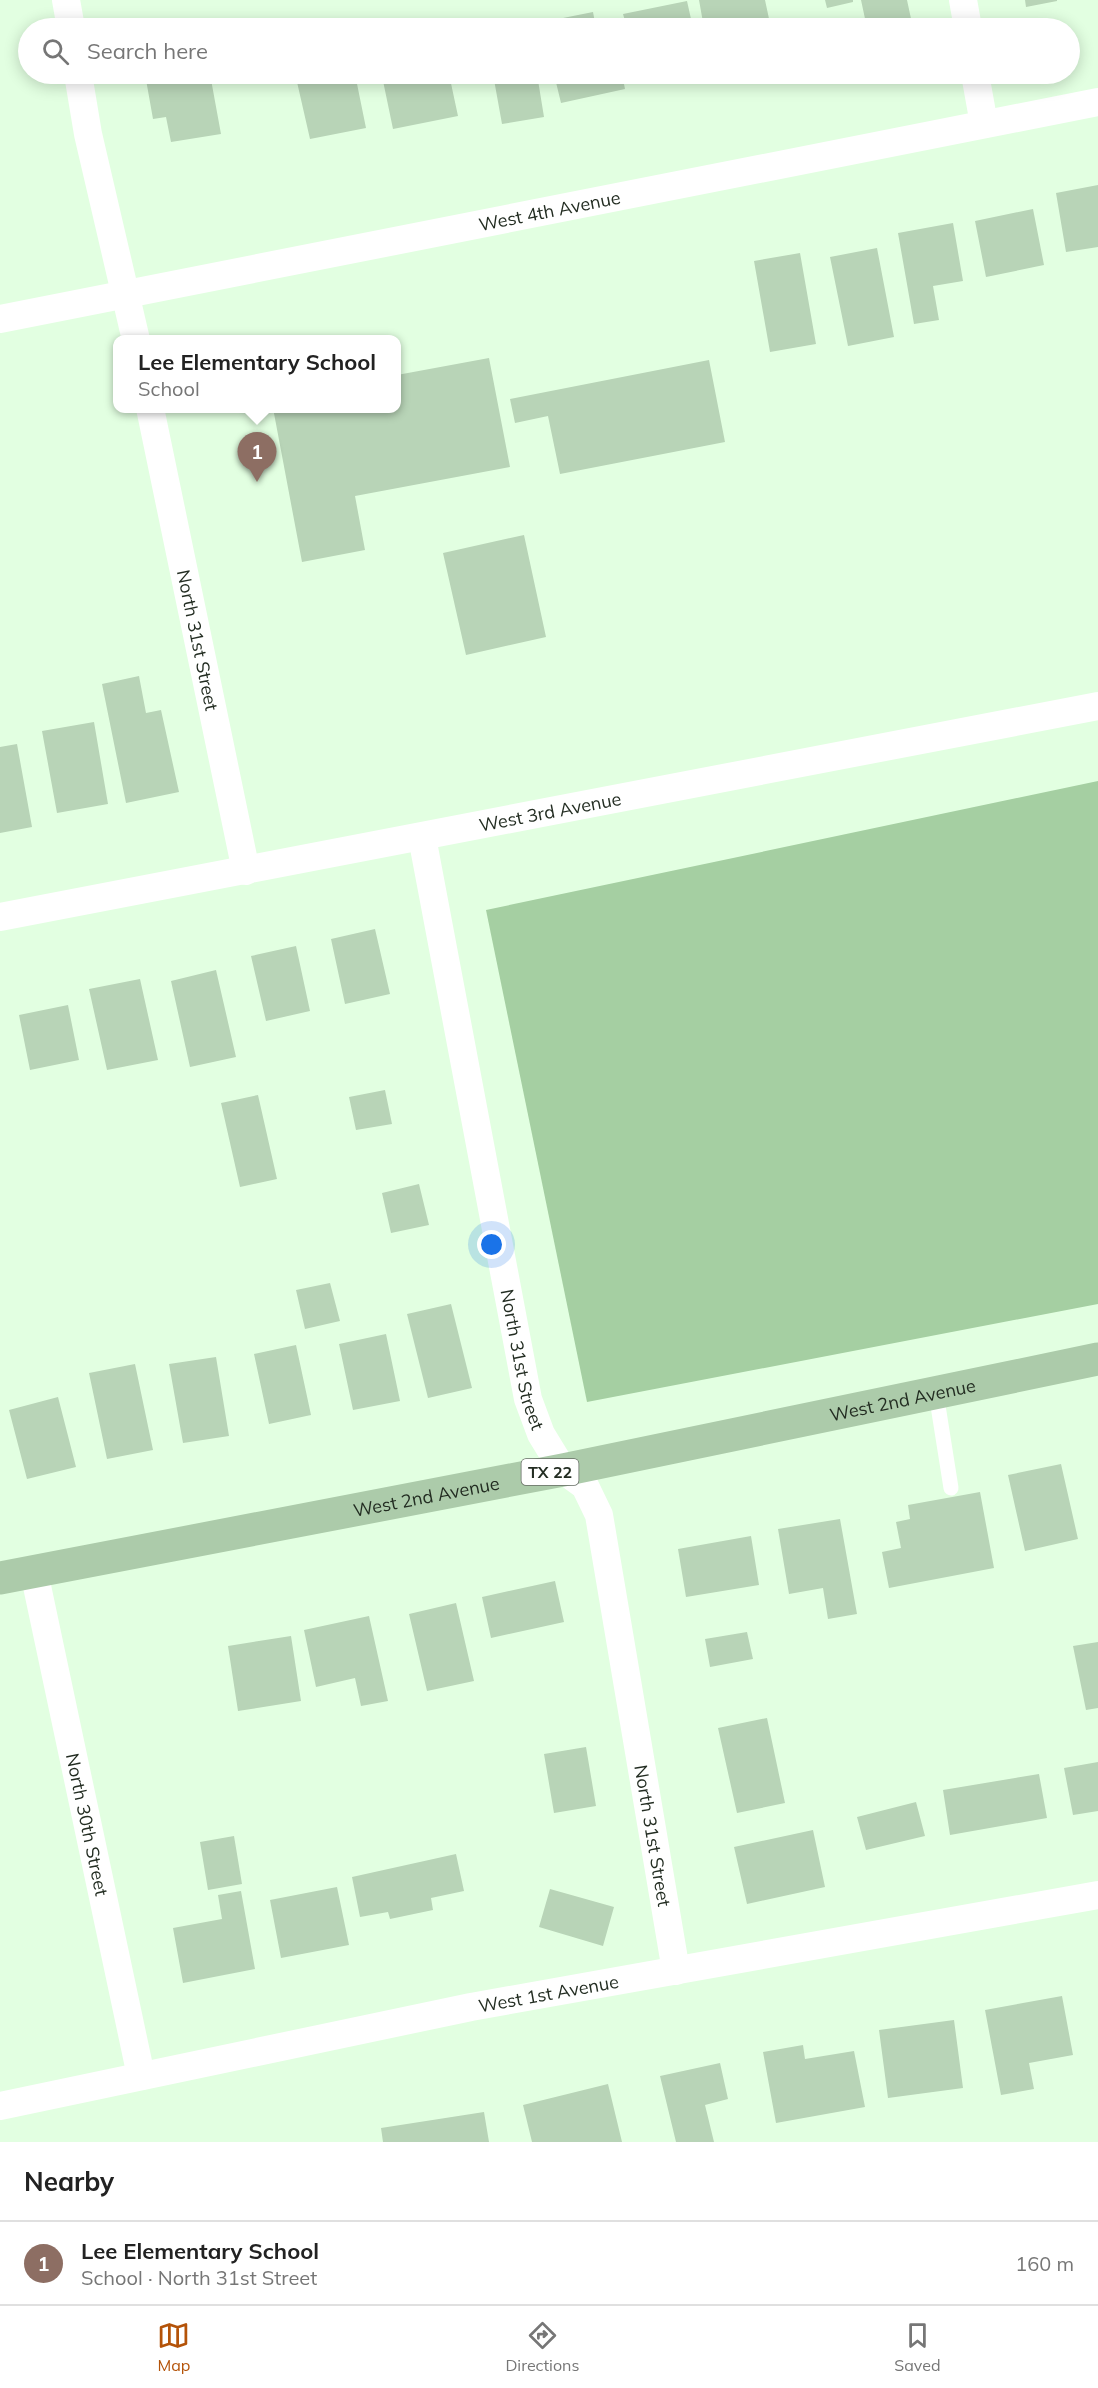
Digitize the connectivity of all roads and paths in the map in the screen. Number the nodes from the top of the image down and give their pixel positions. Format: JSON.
{"nodes":[{"id":1,"x":66,"y":0,"type":"edge"},
{"id":2,"x":963,"y":0,"type":"edge"},
{"id":3,"x":69,"y":18,"type":"edge"},
{"id":4,"x":966,"y":18,"type":"edge"},
{"id":5,"x":80,"y":84,"type":"edge"},
{"id":6,"x":977,"y":84,"type":"edge"},
{"id":7,"x":1098,"y":102,"type":"edge"},
{"id":8,"x":984,"y":124,"type":"junction"},
{"id":9,"x":126,"y":293,"type":"junction"},
{"id":10,"x":0,"y":319,"type":"edge"},
{"id":11,"x":135,"y":335,"type":"edge"},
{"id":12,"x":151,"y":413,"type":"edge"},
{"id":13,"x":1098,"y":706,"type":"edge"},
{"id":14,"x":422,"y":837,"type":"junction"},
{"id":15,"x":246,"y":871,"type":"junction"},
{"id":16,"x":0,"y":917,"type":"edge"},
{"id":17,"x":1098,"y":1359,"type":"edge"},
{"id":18,"x":936,"y":1393,"type":"junction"},
{"id":19,"x":563,"y":1470,"type":"junction"},
{"id":20,"x":951,"y":1488,"type":"dead end"},
{"id":21,"x":34,"y":1572,"type":"junction"},
{"id":22,"x":0,"y":1578,"type":"edge"},
{"id":23,"x":1098,"y":1895,"type":"edge"},
{"id":24,"x":676,"y":1971,"type":"junction"},
{"id":25,"x":141,"y":2076,"type":"junction"},
{"id":26,"x":0,"y":2106,"type":"edge"}],
"edges":[{"from":1,"to":3,"type":"street"},
{"from":2,"to":4,"type":"street"},
{"from":5,"to":9,"type":"street"},
{"from":6,"to":8,"type":"street"},
{"from":7,"to":8,"type":"street","name":"West 4th Avenue"},
{"from":8,"to":9,"type":"street","name":"West 4th Avenue"},
{"from":9,"to":10,"type":"street","name":"West 4th Avenue"},
{"from":9,"to":11,"type":"street"},
{"from":12,"to":15,"type":"street","name":"North 31st Street"},
{"from":13,"to":14,"type":"street","name":"West 3rd Avenue"},
{"from":14,"to":15,"type":"street","name":"West 3rd Avenue"},
{"from":14,"to":19,"type":"street","name":"North 31st Street"},
{"from":15,"to":16,"type":"street","name":"West 3rd Avenue"},
{"from":17,"to":18,"type":"main road","name":"West 2nd Avenue","number":"TX 22"},
{"from":18,"to":19,"type":"main road","name":"West 2nd Avenue","number":"TX 22"},
{"from":18,"to":20,"type":"lane"},
{"from":19,"to":21,"type":"main road","name":"West 2nd Avenue","number":"TX 22"},
{"from":19,"to":24,"type":"street","name":"North 31st Street"},
{"from":21,"to":22,"type":"main road","name":"West 2nd Avenue","number":"TX 22"},
{"from":21,"to":25,"type":"street","name":"North 30th Street"},
{"from":23,"to":24,"type":"street","name":"West 1st Avenue"},
{"from":24,"to":25,"type":"street","name":"West 1st Avenue"},
{"from":25,"to":26,"type":"street","name":"West 1st Avenue"}]}
